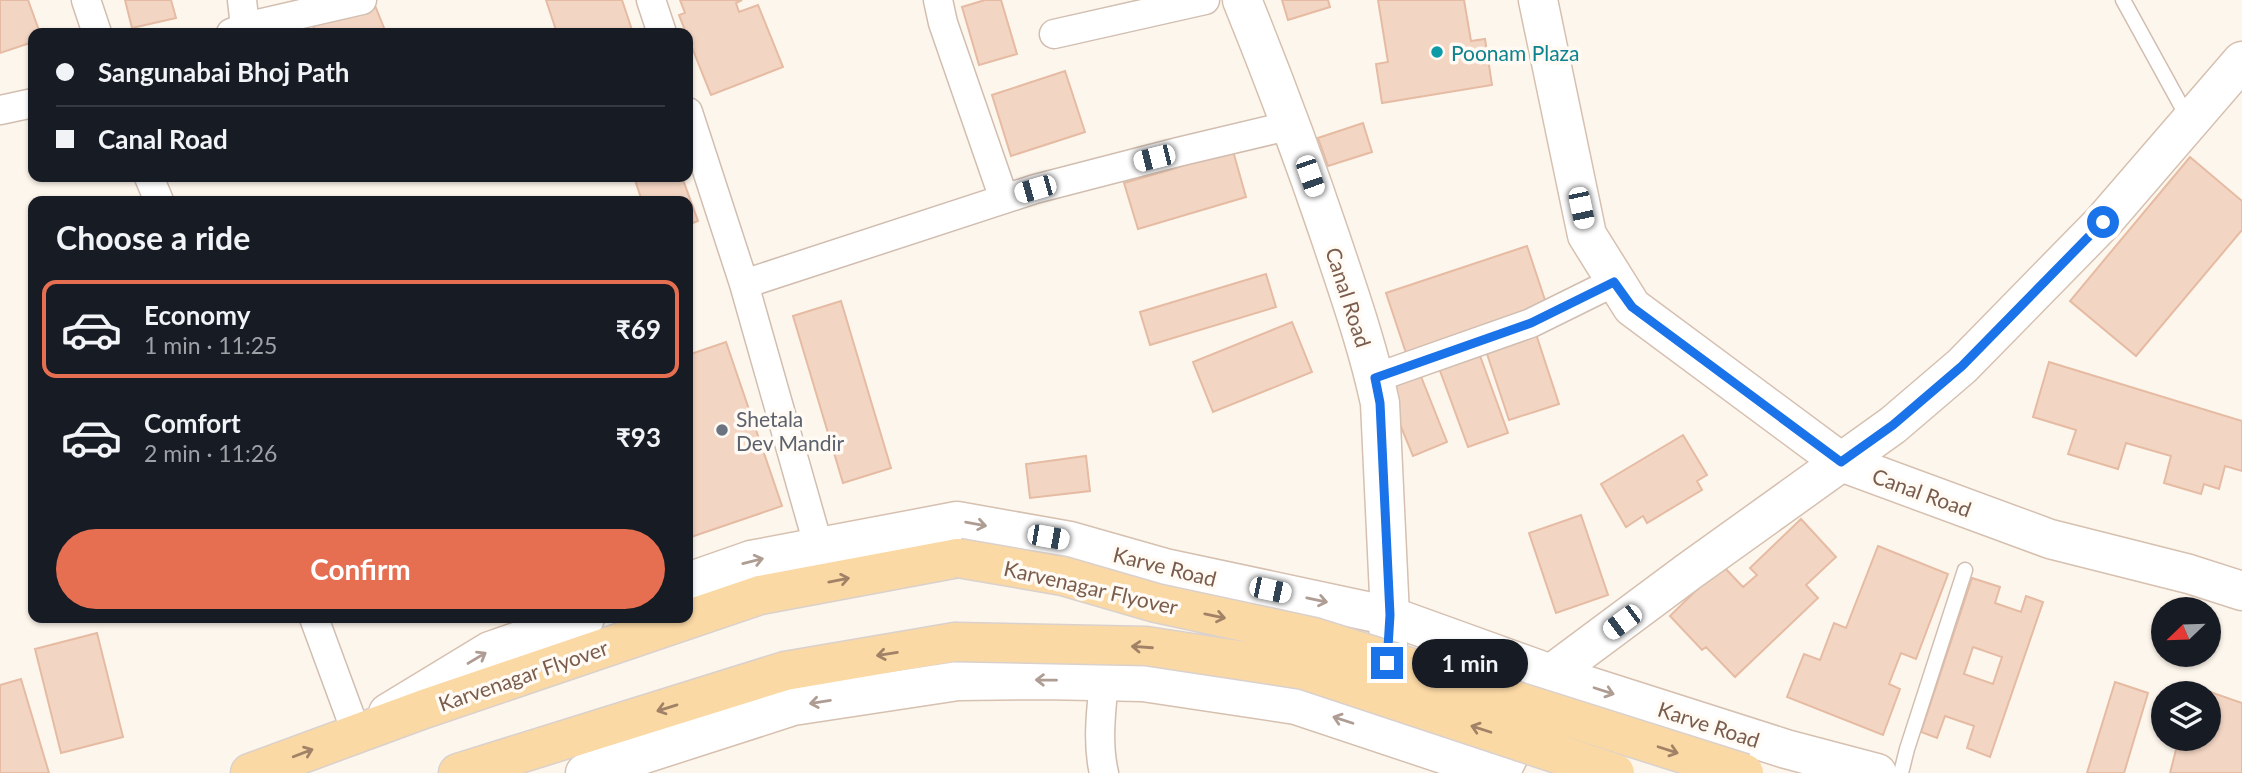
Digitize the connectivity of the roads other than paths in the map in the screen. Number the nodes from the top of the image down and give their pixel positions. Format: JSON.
{"nodes":[{"id":1,"x":86,"y":0,"type":"edge"},
{"id":2,"x":362,"y":0,"type":"edge"},
{"id":3,"x":651,"y":0,"type":"edge"},
{"id":4,"x":938,"y":0,"type":"edge"},
{"id":5,"x":1205,"y":0,"type":"edge"},
{"id":6,"x":1242,"y":0,"type":"edge"},
{"id":7,"x":1538,"y":0,"type":"edge"},
{"id":8,"x":2123,"y":0,"type":"edge"},
{"id":9,"x":239,"y":20,"type":"edge"},
{"id":10,"x":95,"y":28,"type":"edge"},
{"id":11,"x":660,"y":28,"type":"edge"},
{"id":12,"x":1054,"y":34,"type":"dead end"},
{"id":13,"x":2242,"y":61,"type":"edge"},
{"id":14,"x":28,"y":104,"type":"edge"},
{"id":15,"x":0,"y":110,"type":"edge"},
{"id":16,"x":2190,"y":121,"type":"junction"},
{"id":17,"x":1292,"y":125,"type":"junction"},
{"id":18,"x":693,"y":127,"type":"edge"},
{"id":19,"x":1004,"y":198,"type":"junction"},
{"id":20,"x":1614,"y":282,"type":"junction"},
{"id":21,"x":744,"y":284,"type":"junction"},
{"id":22,"x":1375,"y":378,"type":"junction"},
{"id":23,"x":1841,"y":462,"type":"junction"},
{"id":24,"x":818,"y":548,"type":"junction"},
{"id":25,"x":1965,"y":570,"type":"dead end"},
{"id":26,"x":693,"y":580,"type":"edge"},
{"id":27,"x":2242,"y":590,"type":"edge"},
{"id":28,"x":1390,"y":615,"type":"junction"},
{"id":29,"x":693,"y":618,"type":"edge"},
{"id":30,"x":316,"y":623,"type":"edge"},
{"id":31,"x":569,"y":623,"type":"edge"},
{"id":32,"x":677,"y":623,"type":"edge"},
{"id":33,"x":1551,"y":674,"type":"junction"},
{"id":34,"x":1104,"y":681,"type":"junction"},
{"id":35,"x":356,"y":732,"type":"junction"},
{"id":36,"x":1383,"y":733,"type":"junction"},
{"id":37,"x":1786,"y":749,"type":"junction"},
{"id":38,"x":1451,"y":765,"type":"edge"},
{"id":39,"x":250,"y":773,"type":"edge"},
{"id":40,"x":458,"y":773,"type":"edge"},
{"id":41,"x":585,"y":773,"type":"edge"},
{"id":42,"x":1104,"y":773,"type":"edge"},
{"id":43,"x":1500,"y":773,"type":"edge"},
{"id":44,"x":1615,"y":773,"type":"edge"},
{"id":45,"x":1744,"y":773,"type":"edge"},
{"id":46,"x":1816,"y":773,"type":"edge"},
{"id":47,"x":1877,"y":773,"type":"edge"},
{"id":48,"x":1901,"y":773,"type":"edge"}],
"edges":[{"from":1,"to":10,"type":"street"},
{"from":2,"to":9,"type":"street"},
{"from":3,"to":11,"type":"street"},
{"from":4,"to":19,"type":"street"},
{"from":5,"to":12,"type":"street"},
{"from":6,"to":17,"type":"street","name":"Canal Road"},
{"from":7,"to":20,"type":"street","name":"Canal Road"},
{"from":8,"to":16,"type":"lane"},
{"from":13,"to":16,"type":"street"},
{"from":14,"to":15,"type":"street"},
{"from":16,"to":23,"type":"street"},
{"from":17,"to":19,"type":"street"},
{"from":17,"to":22,"type":"street","name":"Canal Road"},
{"from":18,"to":21,"type":"street"},
{"from":19,"to":21,"type":"street"},
{"from":20,"to":22,"type":"street"},
{"from":20,"to":23,"type":"street","name":"Canal Road"},
{"from":21,"to":24,"type":"street"},
{"from":22,"to":28,"type":"street","name":"Canal Road"},
{"from":23,"to":27,"type":"street","name":"Canal Road"},
{"from":23,"to":33,"type":"street"},
{"from":26,"to":24,"type":"street","name":"Karve Road","one_way":true},
{"from":24,"to":28,"type":"street","name":"Karve Road","one_way":true},
{"from":25,"to":48,"type":"lane"},
{"from":28,"to":33,"type":"street","name":"Karve Road"},
{"from":28,"to":36,"type":"street","name":"Canal Road"},
{"from":29,"to":45,"type":"main road","name":"Karvenagar Flyover","one_way":true,"bridge":true},
{"from":30,"to":35,"type":"street"},
{"from":35,"to":31,"type":"street","one_way":true},
{"from":35,"to":32,"type":"main road","name":"Karvenagar Flyover","one_way":true,"bridge":true},
{"from":33,"to":37,"type":"street","name":"Karve Road","one_way":true},
{"from":33,"to":43,"type":"street"},
{"from":36,"to":34,"type":"street","one_way":true},
{"from":34,"to":41,"type":"street","one_way":true},
{"from":34,"to":42,"type":"street"},
{"from":39,"to":35,"type":"main road","one_way":true},
{"from":36,"to":38,"type":"street"},
{"from":37,"to":46,"type":"street"},
{"from":37,"to":47,"type":"street","name":"Karve Road"},
{"from":38,"to":43,"type":"street"},
{"from":44,"to":40,"type":"main road","name":"Karvenagar Flyover","one_way":true,"bridge":true}]}
